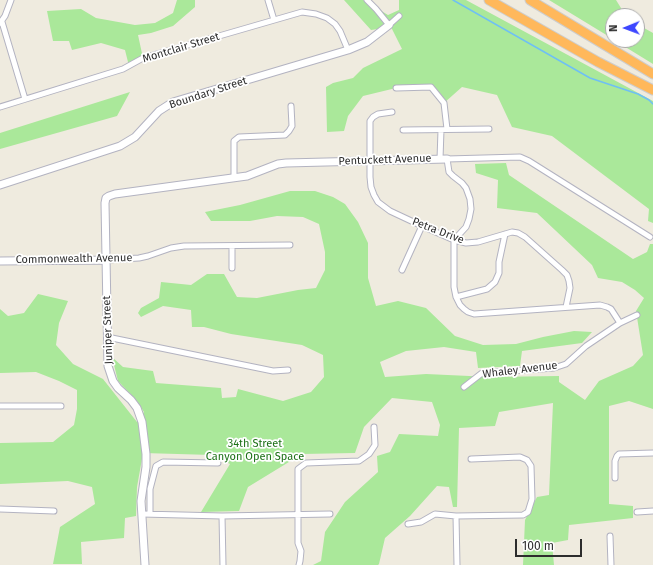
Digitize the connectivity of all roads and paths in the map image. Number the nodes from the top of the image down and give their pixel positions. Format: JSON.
{"nodes":[{"id":1,"x":11,"y":0,"type":"edge"},
{"id":2,"x":268,"y":0,"type":"edge"},
{"id":3,"x":367,"y":0,"type":"edge"},
{"id":4,"x":489,"y":0,"type":"edge"},
{"id":5,"x":530,"y":0,"type":"edge"},
{"id":6,"x":399,"y":16,"type":"dead end"},
{"id":7,"x":274,"y":20,"type":"junction"},
{"id":8,"x":1,"y":22,"type":"edge"},
{"id":9,"x":389,"y":25,"type":"junction"},
{"id":10,"x":348,"y":50,"type":"junction"},
{"id":11,"x":653,"y":74,"type":"edge"},
{"id":12,"x":396,"y":88,"type":"dead end"},
{"id":13,"x":653,"y":90,"type":"edge"},
{"id":14,"x":25,"y":99,"type":"junction"},
{"id":15,"x":291,"y":106,"type":"dead end"},
{"id":16,"x":0,"y":107,"type":"edge"},
{"id":17,"x":392,"y":112,"type":"dead end"},
{"id":18,"x":489,"y":129,"type":"dead end"},
{"id":19,"x":404,"y":130,"type":"dead end"},
{"id":20,"x":440,"y":130,"type":"junction"},
{"id":21,"x":447,"y":130,"type":"junction"},
{"id":22,"x":444,"y":159,"type":"junction"},
{"id":23,"x":370,"y":161,"type":"junction"},
{"id":24,"x":234,"y":177,"type":"junction"},
{"id":25,"x":0,"y":185,"type":"edge"},
{"id":26,"x":105,"y":203,"type":"joint"},
{"id":27,"x":422,"y":226,"type":"junction"},
{"id":28,"x":505,"y":234,"type":"junction"},
{"id":29,"x":650,"y":237,"type":"dead end"},
{"id":30,"x":454,"y":240,"type":"junction"},
{"id":31,"x":290,"y":245,"type":"dead end"},
{"id":32,"x":232,"y":246,"type":"junction"},
{"id":33,"x":107,"y":260,"type":"junction"},
{"id":34,"x":0,"y":261,"type":"edge"},
{"id":35,"x":232,"y":268,"type":"dead end"},
{"id":36,"x":402,"y":270,"type":"dead end"},
{"id":37,"x":456,"y":297,"type":"junction"},
{"id":38,"x":566,"y":307,"type":"junction"},
{"id":39,"x":637,"y":315,"type":"dead end"},
{"id":40,"x":620,"y":322,"type":"junction"},
{"id":41,"x":107,"y":337,"type":"junction"},
{"id":42,"x":288,"y":370,"type":"dead end"},
{"id":43,"x":464,"y":387,"type":"dead end"},
{"id":44,"x":0,"y":406,"type":"edge"},
{"id":45,"x":61,"y":406,"type":"dead end"},
{"id":46,"x":374,"y":427,"type":"dead end"},
{"id":47,"x":653,"y":453,"type":"edge"},
{"id":48,"x":471,"y":459,"type":"dead end"},
{"id":49,"x":218,"y":463,"type":"dead end"},
{"id":50,"x":614,"y":478,"type":"dead end"},
{"id":51,"x":0,"y":509,"type":"edge"},
{"id":52,"x":54,"y":511,"type":"dead end"},
{"id":53,"x":653,"y":511,"type":"edge"},
{"id":54,"x":637,"y":512,"type":"dead end"},
{"id":55,"x":142,"y":514,"type":"junction"},
{"id":56,"x":150,"y":514,"type":"junction"},
{"id":57,"x":330,"y":514,"type":"dead end"},
{"id":58,"x":298,"y":515,"type":"junction"},
{"id":59,"x":222,"y":516,"type":"junction"},
{"id":60,"x":456,"y":516,"type":"junction"},
{"id":61,"x":408,"y":524,"type":"dead end"},
{"id":62,"x":610,"y":536,"type":"dead end"},
{"id":63,"x":145,"y":565,"type":"edge"},
{"id":64,"x":223,"y":565,"type":"edge"},
{"id":65,"x":299,"y":565,"type":"edge"},
{"id":66,"x":457,"y":565,"type":"edge"},
{"id":67,"x":611,"y":565,"type":"edge"}],
"edges":[{"from":1,"to":8,"type":"street"},
{"from":2,"to":7,"type":"street"},
{"from":3,"to":9,"type":"street"},
{"from":4,"to":13,"type":"highway"},
{"from":5,"to":11,"type":"highway"},
{"from":6,"to":9,"type":"street","name":"Boundary Street"},
{"from":7,"to":10,"type":"street","name":"Montclair Street"},
{"from":7,"to":14,"type":"street","name":"Montclair Street"},
{"from":8,"to":14,"type":"street"},
{"from":9,"to":10,"type":"street","name":"Boundary Street"},
{"from":10,"to":25,"type":"street","name":"Boundary Street"},
{"from":12,"to":21,"type":"street"},
{"from":14,"to":16,"type":"street","name":"Montclair Street"},
{"from":15,"to":24,"type":"street"},
{"from":17,"to":23,"type":"street","name":"Petra Drive"},
{"from":18,"to":21,"type":"street"},
{"from":19,"to":20,"type":"street"},
{"from":20,"to":21,"type":"street"},
{"from":20,"to":22,"type":"street"},
{"from":22,"to":23,"type":"street","name":"Pentuckett Avenue"},
{"from":22,"to":29,"type":"street","name":"Pentuckett Avenue"},
{"from":22,"to":30,"type":"street"},
{"from":23,"to":24,"type":"street","name":"Pentuckett Avenue"},
{"from":23,"to":27,"type":"street","name":"Petra Drive"},
{"from":24,"to":26,"type":"street","name":"Pentuckett Avenue"},
{"from":26,"to":33,"type":"street","name":"Juniper Street"},
{"from":27,"to":30,"type":"street","name":"Petra Drive"},
{"from":27,"to":36,"type":"street"},
{"from":28,"to":30,"type":"street","name":"Petra Drive"},
{"from":28,"to":37,"type":"street"},
{"from":28,"to":38,"type":"street","name":"Petra Drive"},
{"from":30,"to":37,"type":"street"},
{"from":31,"to":32,"type":"street","name":"Commonwealth Avenue"},
{"from":32,"to":33,"type":"street","name":"Commonwealth Avenue"},
{"from":32,"to":35,"type":"street"},
{"from":33,"to":34,"type":"street","name":"Commonwealth Avenue"},
{"from":33,"to":41,"type":"street","name":"Juniper Street"},
{"from":37,"to":38,"type":"street"},
{"from":38,"to":40,"type":"street"},
{"from":39,"to":40,"type":"street","name":"Whaley Avenue"},
{"from":40,"to":43,"type":"street","name":"Whaley Avenue"},
{"from":41,"to":42,"type":"street"},
{"from":41,"to":55,"type":"street","name":"Juniper Street"},
{"from":44,"to":45,"type":"street"},
{"from":46,"to":58,"type":"street"},
{"from":47,"to":50,"type":"street"},
{"from":48,"to":60,"type":"street"},
{"from":49,"to":56,"type":"street"},
{"from":51,"to":52,"type":"street"},
{"from":53,"to":54,"type":"street"},
{"from":55,"to":56,"type":"street"},
{"from":55,"to":63,"type":"street","name":"Juniper Street"},
{"from":56,"to":59,"type":"street"},
{"from":57,"to":58,"type":"street"},
{"from":58,"to":59,"type":"street"},
{"from":58,"to":65,"type":"street"},
{"from":59,"to":64,"type":"street"},
{"from":60,"to":61,"type":"street"},
{"from":60,"to":66,"type":"street"},
{"from":62,"to":67,"type":"street"}]}
